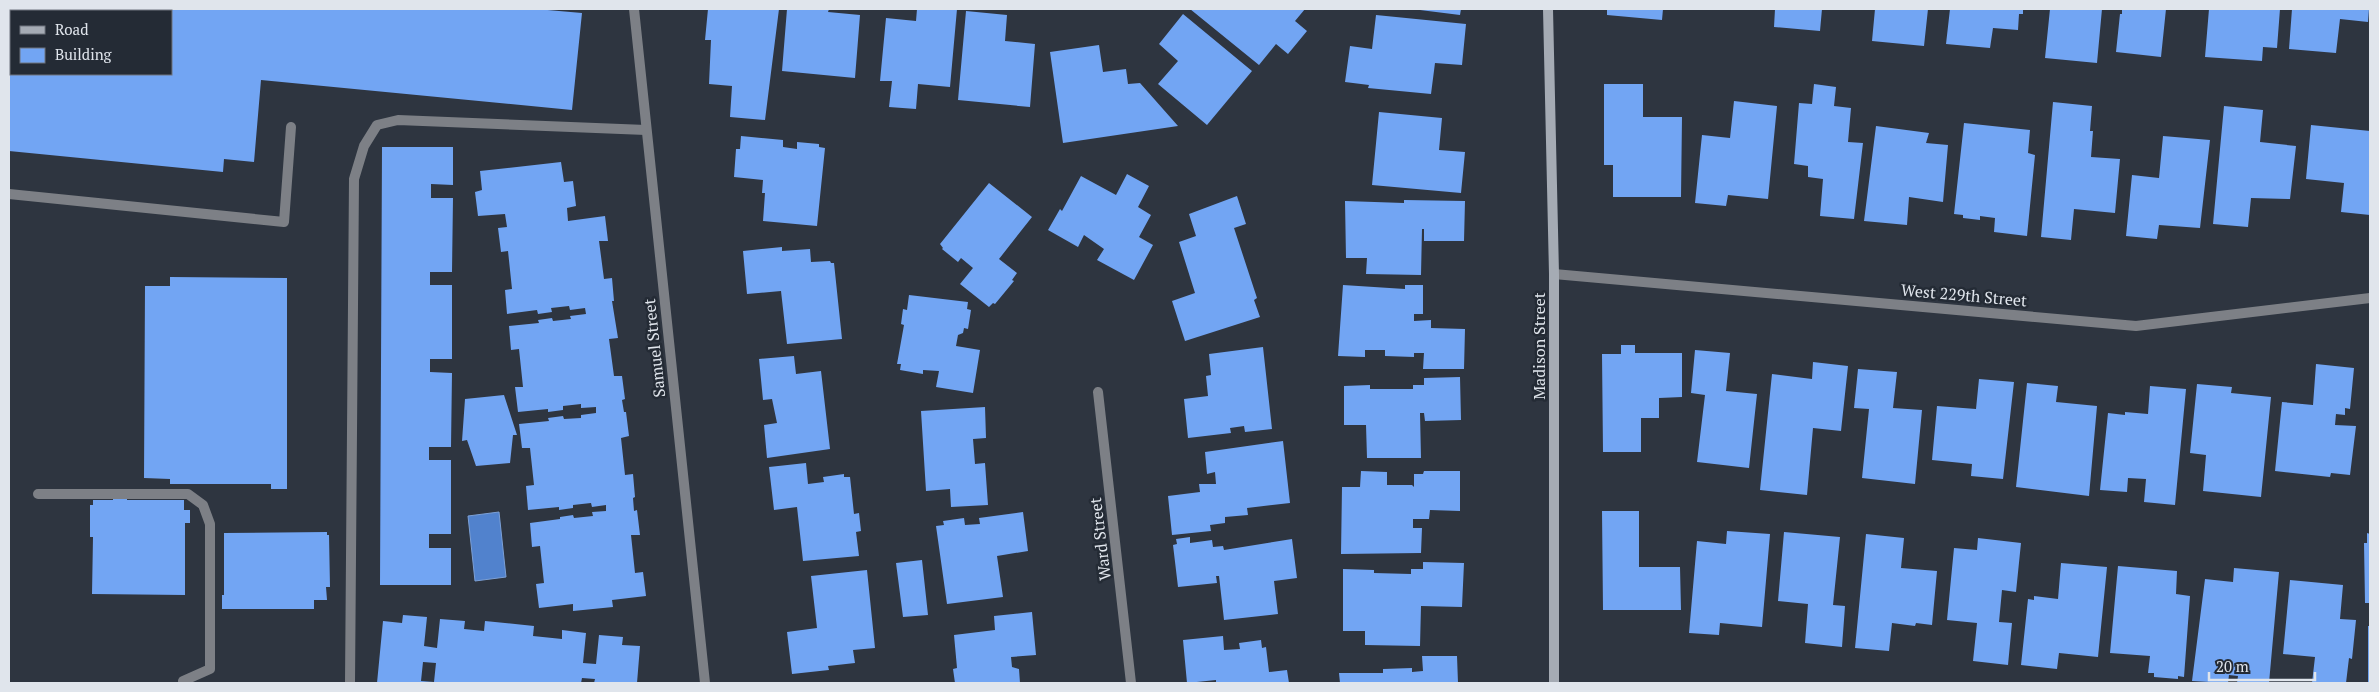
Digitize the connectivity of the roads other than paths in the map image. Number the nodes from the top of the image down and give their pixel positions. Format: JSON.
{"nodes":[{"id":1,"x":634,"y":9,"type":"edge"},
{"id":2,"x":1548,"y":9,"type":"edge"},
{"id":3,"x":291,"y":127,"type":"dead end"},
{"id":4,"x":646,"y":130,"type":"junction"},
{"id":5,"x":9,"y":194,"type":"edge"},
{"id":6,"x":1554,"y":274,"type":"junction"},
{"id":7,"x":2370,"y":298,"type":"edge"},
{"id":8,"x":1098,"y":392,"type":"dead end"},
{"id":9,"x":38,"y":494,"type":"dead end"},
{"id":10,"x":183,"y":681,"type":"dead end"},
{"id":11,"x":350,"y":683,"type":"edge"},
{"id":12,"x":705,"y":683,"type":"edge"},
{"id":13,"x":1131,"y":683,"type":"edge"},
{"id":14,"x":1554,"y":683,"type":"edge"}],
"edges":[{"from":1,"to":4,"type":"street","name":"Samuel Street"},
{"from":2,"to":6,"type":"street","name":"Madison Street"},
{"from":3,"to":5,"type":"street"},
{"from":4,"to":11,"type":"street"},
{"from":4,"to":12,"type":"street","name":"Samuel Street"},
{"from":6,"to":7,"type":"street","name":"West 229th Street"},
{"from":6,"to":14,"type":"street","name":"Madison Street"},
{"from":8,"to":13,"type":"street","name":"Ward Street"},
{"from":9,"to":10,"type":"street"}]}
